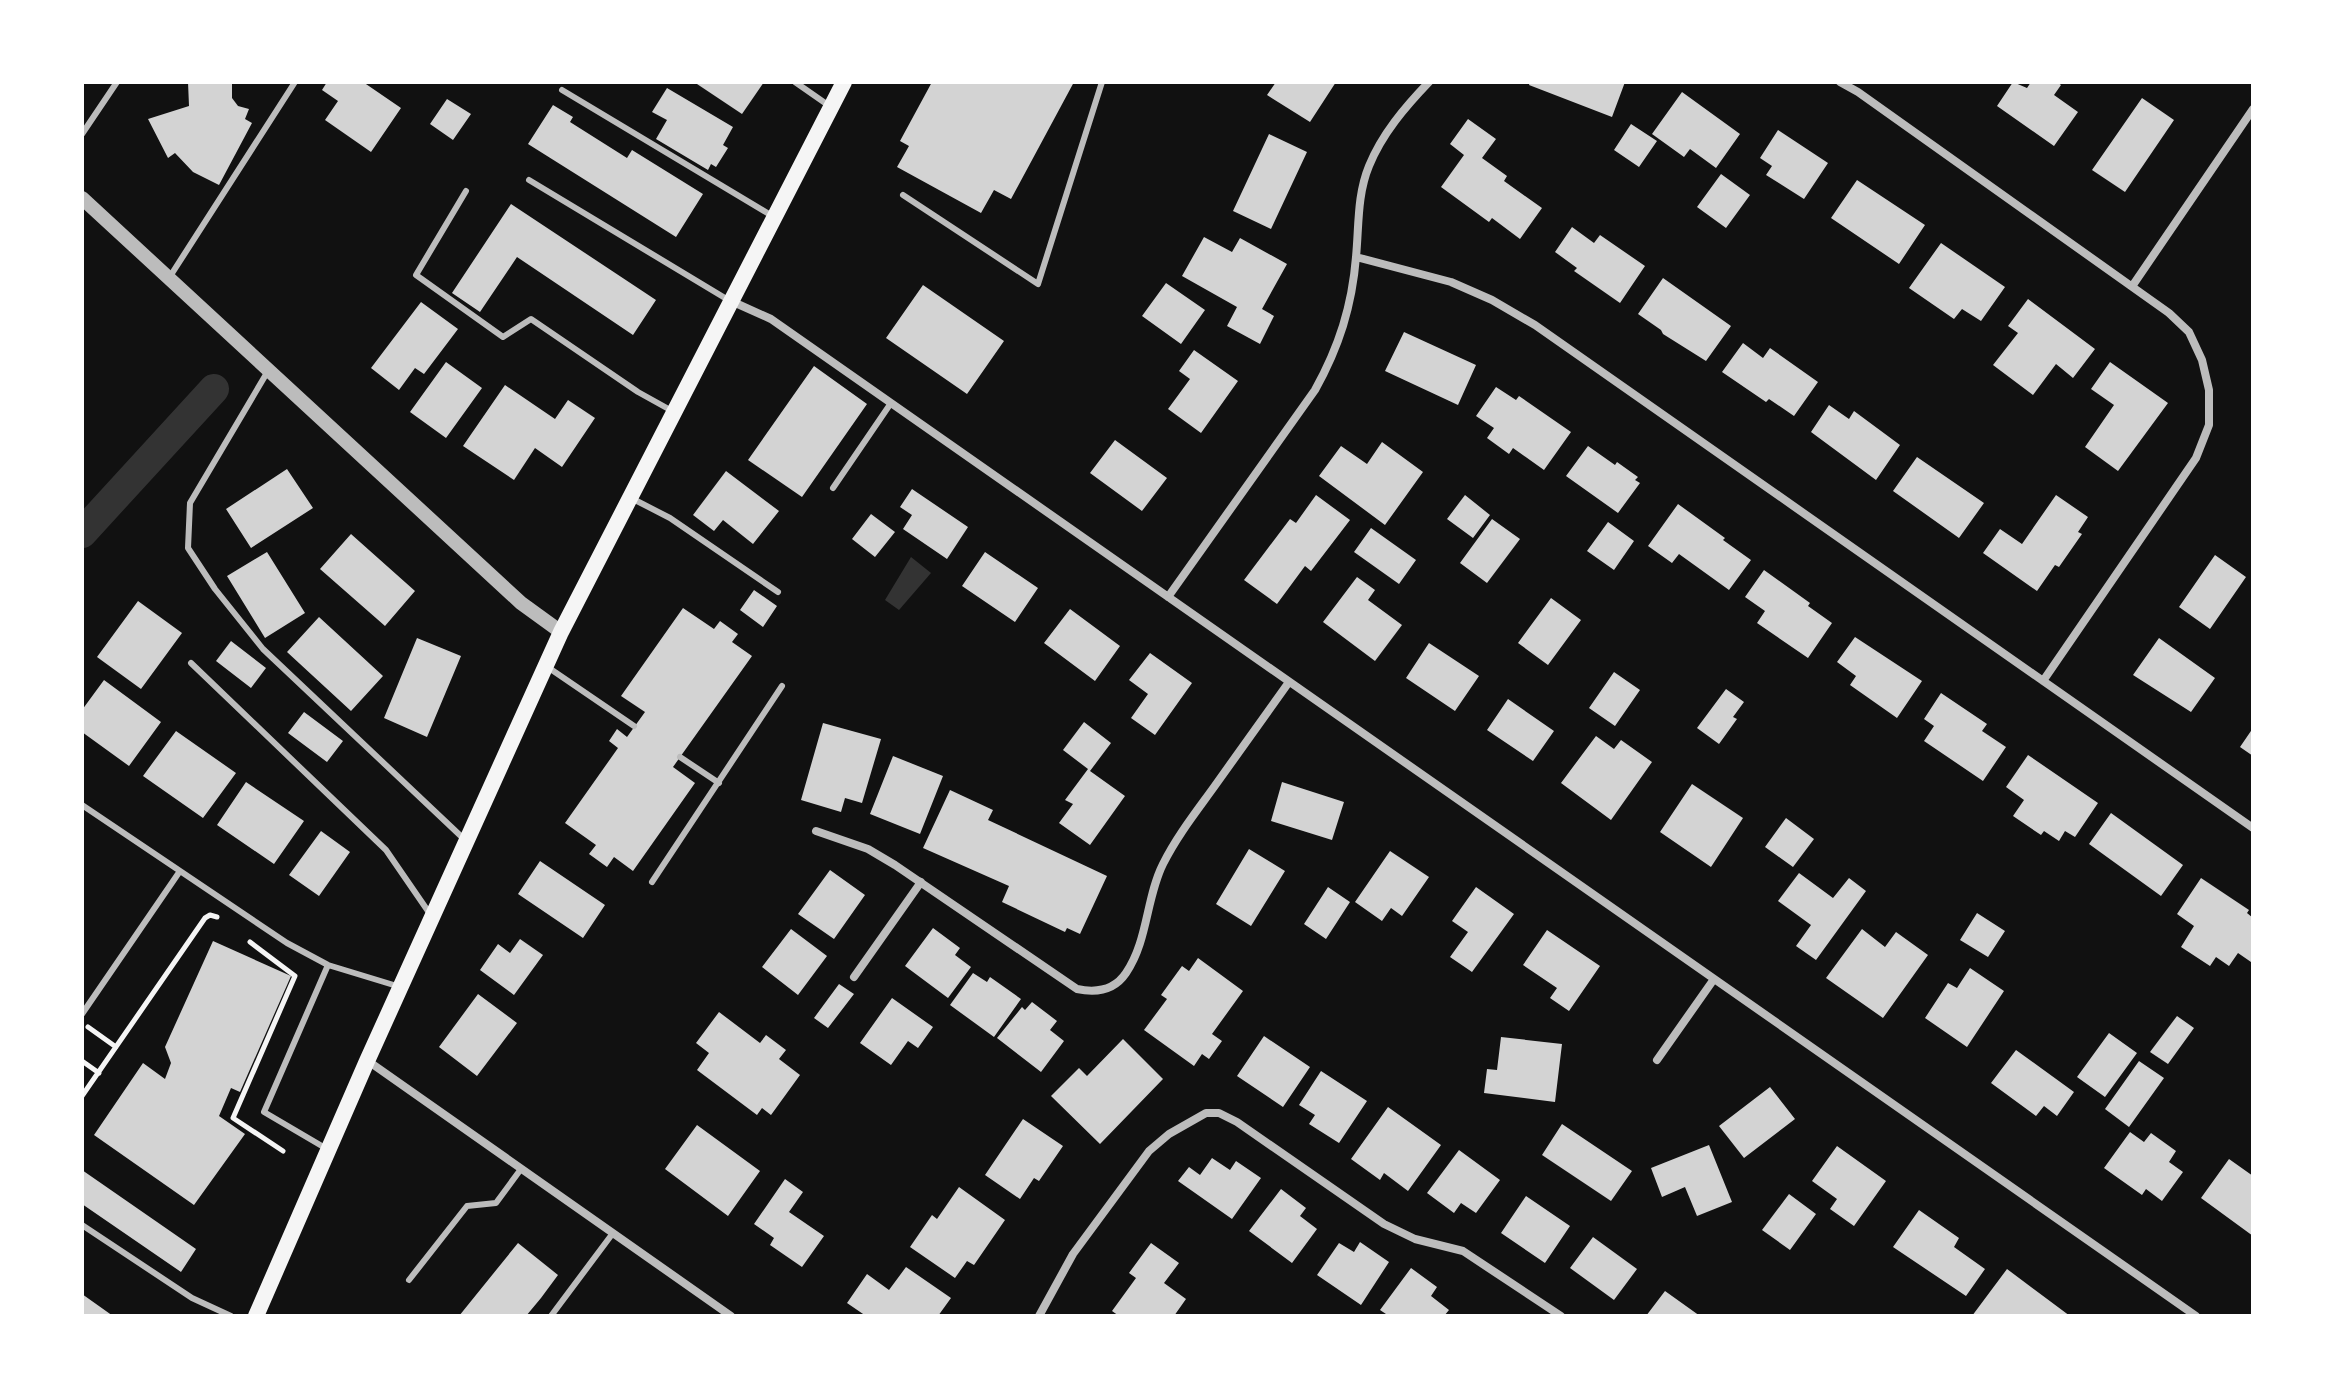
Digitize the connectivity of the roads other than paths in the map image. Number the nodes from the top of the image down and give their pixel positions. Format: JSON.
{"nodes":[{"id":1,"x":117,"y":82,"type":"edge"},
{"id":2,"x":295,"y":82,"type":"edge"},
{"id":3,"x":795,"y":82,"type":"edge"},
{"id":4,"x":844,"y":82,"type":"edge"},
{"id":5,"x":1102,"y":82,"type":"edge"},
{"id":6,"x":1429,"y":82,"type":"edge"},
{"id":7,"x":1840,"y":82,"type":"edge"},
{"id":8,"x":562,"y":90,"type":"dead end"},
{"id":9,"x":831,"y":107,"type":"junction"},
{"id":10,"x":2253,"y":109,"type":"edge"},
{"id":11,"x":82,"y":134,"type":"edge"},
{"id":12,"x":529,"y":180,"type":"dead end"},
{"id":13,"x":466,"y":191,"type":"dead end"},
{"id":14,"x":903,"y":195,"type":"dead end"},
{"id":15,"x":82,"y":198,"type":"edge"},
{"id":16,"x":774,"y":217,"type":"junction"},
{"id":17,"x":1356,"y":257,"type":"junction"},
{"id":18,"x":169,"y":278,"type":"junction"},
{"id":19,"x":2133,"y":285,"type":"junction"},
{"id":20,"x":730,"y":301,"type":"junction"},
{"id":21,"x":269,"y":370,"type":"junction"},
{"id":22,"x":891,"y":403,"type":"junction"},
{"id":23,"x":674,"y":412,"type":"junction"},
{"id":24,"x":833,"y":488,"type":"dead end"},
{"id":25,"x":630,"y":497,"type":"junction"},
{"id":26,"x":778,"y":592,"type":"dead end"},
{"id":27,"x":1168,"y":597,"type":"junction"},
{"id":28,"x":561,"y":632,"type":"junction"},
{"id":29,"x":191,"y":663,"type":"dead end"},
{"id":30,"x":546,"y":666,"type":"junction"},
{"id":31,"x":2043,"y":681,"type":"junction"},
{"id":32,"x":1289,"y":682,"type":"junction"},
{"id":33,"x":782,"y":686,"type":"dead end"},
{"id":34,"x":634,"y":726,"type":"dead end"},
{"id":35,"x":680,"y":757,"type":"dead end"},
{"id":36,"x":719,"y":783,"type":"junction"},
{"id":37,"x":82,"y":805,"type":"edge"},
{"id":38,"x":2253,"y":828,"type":"edge"},
{"id":39,"x":816,"y":831,"type":"dead end"},
{"id":40,"x":466,"y":842,"type":"junction"},
{"id":41,"x":180,"y":871,"type":"junction"},
{"id":42,"x":652,"y":882,"type":"dead end"},
{"id":43,"x":921,"y":882,"type":"junction"},
{"id":44,"x":432,"y":917,"type":"junction"},
{"id":45,"x":328,"y":965,"type":"junction"},
{"id":46,"x":854,"y":977,"type":"dead end"},
{"id":47,"x":1714,"y":979,"type":"junction"},
{"id":48,"x":401,"y":987,"type":"junction"},
{"id":49,"x":82,"y":1014,"type":"edge"},
{"id":50,"x":1657,"y":1060,"type":"dead end"},
{"id":51,"x":367,"y":1061,"type":"junction"},
{"id":52,"x":328,"y":1150,"type":"junction"},
{"id":53,"x":521,"y":1169,"type":"junction"},
{"id":54,"x":82,"y":1225,"type":"edge"},
{"id":55,"x":613,"y":1233,"type":"junction"},
{"id":56,"x":409,"y":1280,"type":"dead end"},
{"id":57,"x":231,"y":1316,"type":"edge"},
{"id":58,"x":256,"y":1316,"type":"edge"},
{"id":59,"x":551,"y":1316,"type":"edge"},
{"id":60,"x":731,"y":1316,"type":"edge"},
{"id":61,"x":1039,"y":1316,"type":"edge"},
{"id":62,"x":1561,"y":1316,"type":"edge"},
{"id":63,"x":2196,"y":1316,"type":"edge"}],
"edges":[{"from":1,"to":11,"type":"lane"},
{"from":2,"to":18,"type":"lane"},
{"from":3,"to":9,"type":"lane"},
{"from":4,"to":9,"type":"main road"},
{"from":5,"to":14,"type":"lane"},
{"from":6,"to":17,"type":"street"},
{"from":7,"to":19,"type":"street"},
{"from":8,"to":16,"type":"lane"},
{"from":9,"to":16,"type":"main road"},
{"from":10,"to":19,"type":"street"},
{"from":12,"to":20,"type":"lane"},
{"from":13,"to":23,"type":"lane"},
{"from":15,"to":18,"type":"street"},
{"from":16,"to":20,"type":"main road"},
{"from":17,"to":27,"type":"street"},
{"from":17,"to":31,"type":"street"},
{"from":18,"to":21,"type":"street"},
{"from":19,"to":31,"type":"street"},
{"from":20,"to":22,"type":"street"},
{"from":20,"to":23,"type":"main road"},
{"from":21,"to":28,"type":"street"},
{"from":21,"to":40,"type":"lane"},
{"from":22,"to":24,"type":"lane"},
{"from":22,"to":27,"type":"street"},
{"from":23,"to":25,"type":"main road"},
{"from":25,"to":26,"type":"lane"},
{"from":25,"to":28,"type":"main road"},
{"from":27,"to":32,"type":"street"},
{"from":28,"to":30,"type":"main road"},
{"from":29,"to":44,"type":"lane"},
{"from":30,"to":34,"type":"lane"},
{"from":30,"to":40,"type":"main road"},
{"from":31,"to":38,"type":"street"},
{"from":32,"to":43,"type":"street"},
{"from":32,"to":47,"type":"street"},
{"from":33,"to":36,"type":"lane"},
{"from":35,"to":36,"type":"lane"},
{"from":36,"to":42,"type":"lane"},
{"from":37,"to":41,"type":"lane"},
{"from":39,"to":43,"type":"street"},
{"from":40,"to":44,"type":"main road"},
{"from":41,"to":45,"type":"lane"},
{"from":41,"to":49,"type":"lane"},
{"from":43,"to":46,"type":"street"},
{"from":44,"to":48,"type":"main road"},
{"from":45,"to":48,"type":"lane"},
{"from":45,"to":52,"type":"lane"},
{"from":47,"to":50,"type":"street"},
{"from":47,"to":63,"type":"street"},
{"from":48,"to":51,"type":"main road"},
{"from":51,"to":52,"type":"main road"},
{"from":51,"to":53,"type":"street"},
{"from":52,"to":58,"type":"main road"},
{"from":53,"to":55,"type":"street"},
{"from":53,"to":56,"type":"lane"},
{"from":54,"to":57,"type":"lane"},
{"from":55,"to":59,"type":"lane"},
{"from":55,"to":60,"type":"street"},
{"from":61,"to":62,"type":"street"}]}
